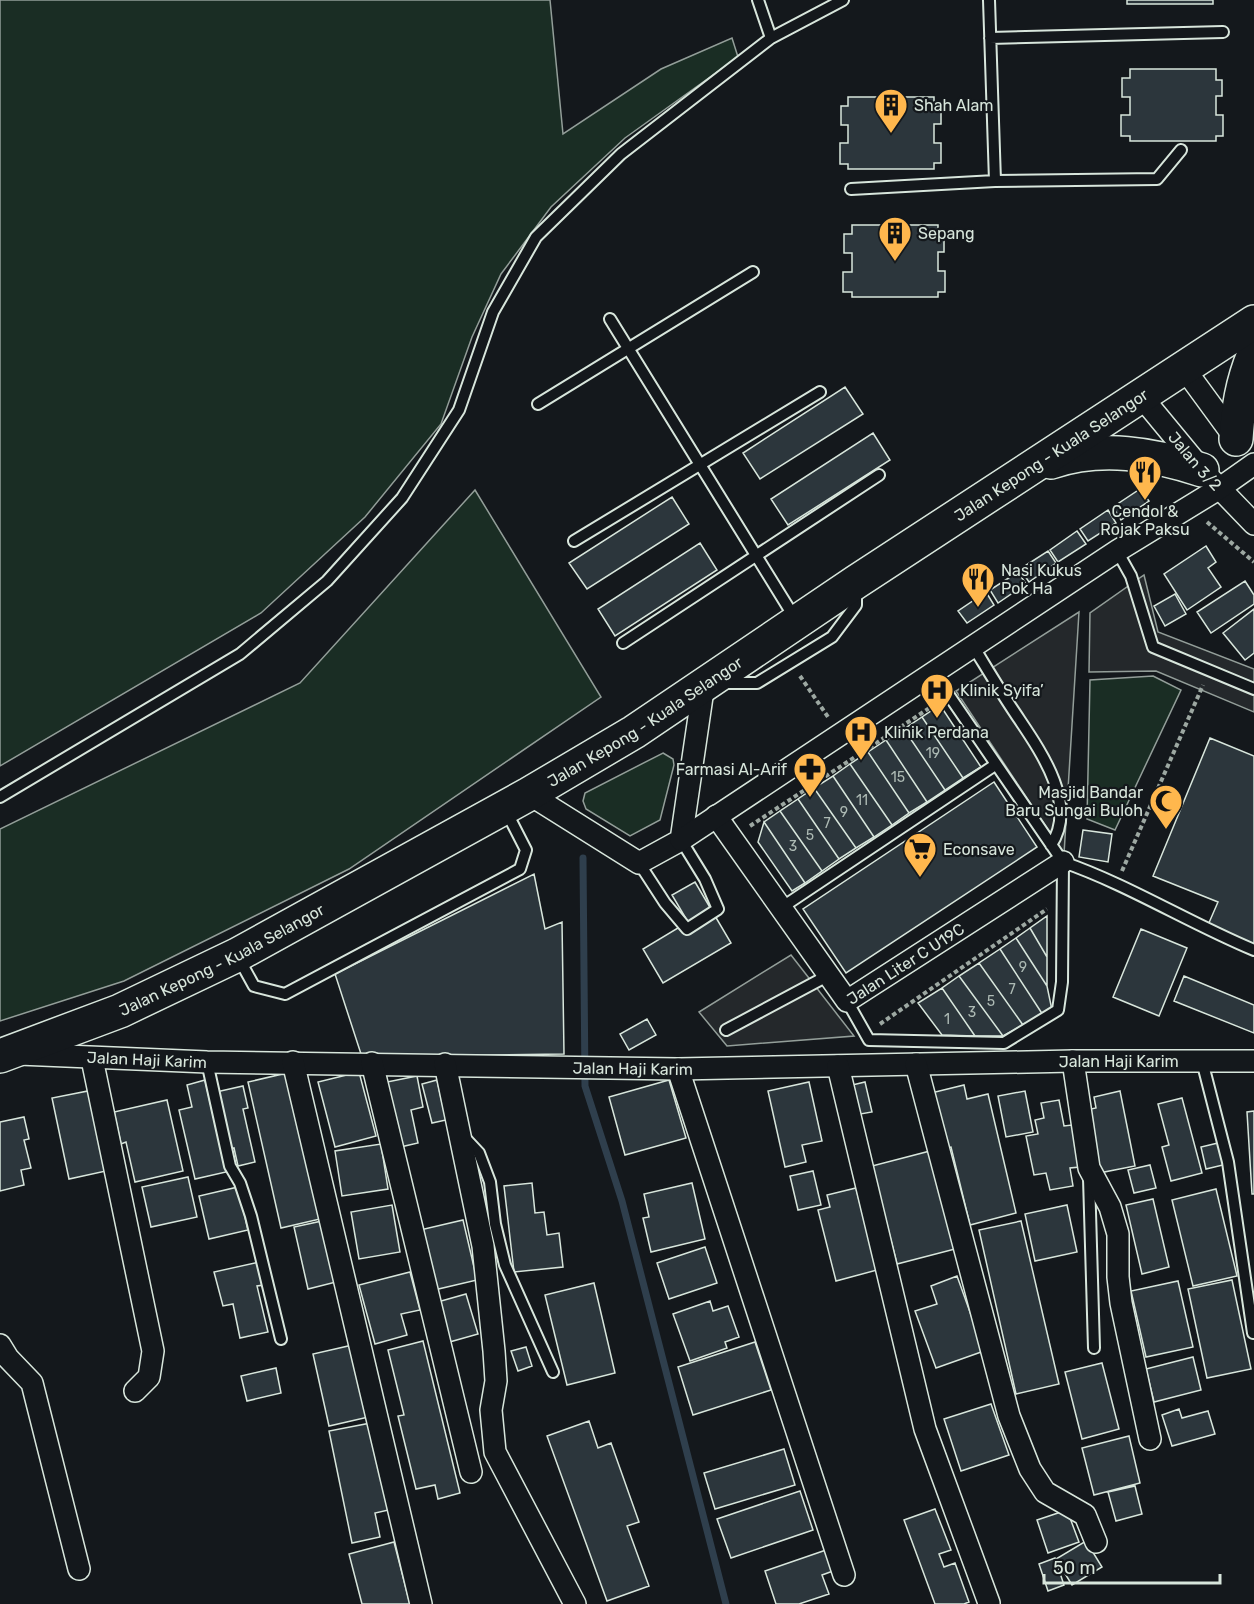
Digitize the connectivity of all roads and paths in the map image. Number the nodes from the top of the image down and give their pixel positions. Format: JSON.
{"nodes":[{"id":1,"x":758,"y":0,"type":"edge"},
{"id":2,"x":843,"y":0,"type":"edge"},
{"id":3,"x":989,"y":0,"type":"edge"},
{"id":4,"x":1223,"y":32,"type":"dead end"},
{"id":5,"x":771,"y":38,"type":"junction"},
{"id":6,"x":990,"y":38,"type":"junction"},
{"id":7,"x":1181,"y":150,"type":"dead end"},
{"id":8,"x":995,"y":181,"type":"junction"},
{"id":9,"x":851,"y":189,"type":"dead end"},
{"id":10,"x":753,"y":272,"type":"dead end"},
{"id":11,"x":610,"y":319,"type":"dead end"},
{"id":12,"x":1254,"y":322,"type":"edge"},
{"id":13,"x":628,"y":348,"type":"junction"},
{"id":14,"x":1254,"y":354,"type":"edge"},
{"id":15,"x":1183,"y":367,"type":"junction"},
{"id":16,"x":819,"y":392,"type":"dead end"},
{"id":17,"x":1140,"y":395,"type":"junction"},
{"id":18,"x":538,"y":404,"type":"dead end"},
{"id":19,"x":1248,"y":454,"type":"edge"},
{"id":20,"x":700,"y":464,"type":"junction"},
{"id":21,"x":1029,"y":469,"type":"junction"},
{"id":22,"x":879,"y":475,"type":"dead end"},
{"id":23,"x":1211,"y":479,"type":"junction"},
{"id":24,"x":1184,"y":510,"type":"junction"},
{"id":25,"x":1253,"y":520,"type":"edge"},
{"id":26,"x":574,"y":542,"type":"dead end"},
{"id":27,"x":1117,"y":551,"type":"junction"},
{"id":28,"x":756,"y":555,"type":"junction"},
{"id":29,"x":1254,"y":562,"type":"edge"},
{"id":30,"x":856,"y":582,"type":"junction"},
{"id":31,"x":797,"y":622,"type":"junction"},
{"id":32,"x":623,"y":643,"type":"dead end"},
{"id":33,"x":973,"y":646,"type":"junction"},
{"id":34,"x":791,"y":662,"type":"junction"},
{"id":35,"x":1209,"y":671,"type":"junction"},
{"id":36,"x":933,"y":672,"type":"junction"},
{"id":37,"x":704,"y":683,"type":"junction"},
{"id":38,"x":1254,"y":689,"type":"edge"},
{"id":39,"x":949,"y":695,"type":"junction"},
{"id":40,"x":839,"y":735,"type":"junction"},
{"id":41,"x":995,"y":765,"type":"junction"},
{"id":42,"x":0,"y":797,"type":"edge"},
{"id":43,"x":517,"y":801,"type":"junction"},
{"id":44,"x":716,"y":816,"type":"junction"},
{"id":45,"x":732,"y":839,"type":"junction"},
{"id":46,"x":681,"y":840,"type":"junction"},
{"id":47,"x":1057,"y":854,"type":"junction"},
{"id":48,"x":639,"y":863,"type":"junction"},
{"id":49,"x":1116,"y":884,"type":"junction"},
{"id":50,"x":1063,"y":898,"type":"junction"},
{"id":51,"x":781,"y":908,"type":"junction"},
{"id":52,"x":1254,"y":950,"type":"edge"},
{"id":53,"x":237,"y":955,"type":"junction"},
{"id":54,"x":828,"y":975,"type":"junction"},
{"id":55,"x":847,"y":1001,"type":"junction"},
{"id":56,"x":726,"y":1030,"type":"dead end"},
{"id":57,"x":864,"y":1034,"type":"junction"},
{"id":58,"x":5,"y":1054,"type":"edge"},
{"id":59,"x":92,"y":1059,"type":"junction"},
{"id":60,"x":1202,"y":1060,"type":"junction"},
{"id":61,"x":1073,"y":1061,"type":"junction"},
{"id":62,"x":1254,"y":1061,"type":"edge"},
{"id":63,"x":207,"y":1062,"type":"junction"},
{"id":64,"x":293,"y":1062,"type":"junction"},
{"id":65,"x":372,"y":1063,"type":"junction"},
{"id":66,"x":445,"y":1064,"type":"junction"},
{"id":67,"x":916,"y":1064,"type":"junction"},
{"id":68,"x":837,"y":1066,"type":"junction"},
{"id":69,"x":678,"y":1069,"type":"junction"},
{"id":70,"x":460,"y":1132,"type":"junction"},
{"id":71,"x":1089,"y":1168,"type":"junction"},
{"id":72,"x":1253,"y":1333,"type":"edge"},
{"id":73,"x":281,"y":1339,"type":"dead end"},
{"id":74,"x":0,"y":1345,"type":"edge"},
{"id":75,"x":1094,"y":1348,"type":"dead end"},
{"id":76,"x":553,"y":1372,"type":"dead end"},
{"id":77,"x":135,"y":1391,"type":"dead end"},
{"id":78,"x":1150,"y":1439,"type":"dead end"},
{"id":79,"x":471,"y":1472,"type":"dead end"},
{"id":80,"x":1096,"y":1542,"type":"dead end"},
{"id":81,"x":78,"y":1569,"type":"dead end"},
{"id":82,"x":844,"y":1575,"type":"dead end"},
{"id":83,"x":989,"y":1603,"type":"edge"},
{"id":84,"x":421,"y":1604,"type":"edge"},
{"id":85,"x":575,"y":1604,"type":"edge"}],
"edges":[{"from":1,"to":5,"type":"lane"},
{"from":2,"to":5,"type":"lane"},
{"from":3,"to":6,"type":"lane"},
{"from":4,"to":6,"type":"lane"},
{"from":5,"to":42,"type":"lane"},
{"from":6,"to":8,"type":"lane"},
{"from":7,"to":8,"type":"lane"},
{"from":8,"to":9,"type":"lane"},
{"from":10,"to":13,"type":"lane"},
{"from":11,"to":13,"type":"lane"},
{"from":12,"to":15,"type":"highway","name":"Jalan Kepong - Kuala Selangor"},
{"from":13,"to":18,"type":"lane"},
{"from":13,"to":20,"type":"lane"},
{"from":14,"to":19,"type":"highway"},
{"from":15,"to":17,"type":"highway","name":"Jalan Kepong - Kuala Selangor"},
{"from":15,"to":19,"type":"street"},
{"from":16,"to":20,"type":"lane"},
{"from":17,"to":21,"type":"highway","name":"Jalan Kepong - Kuala Selangor"},
{"from":17,"to":23,"type":"street","name":"Jalan 3/2"},
{"from":19,"to":23,"type":"street"},
{"from":20,"to":26,"type":"lane"},
{"from":20,"to":28,"type":"lane"},
{"from":21,"to":23,"type":"highway"},
{"from":21,"to":30,"type":"highway","name":"Jalan Kepong - Kuala Selangor"},
{"from":22,"to":28,"type":"lane"},
{"from":23,"to":24,"type":"street"},
{"from":23,"to":25,"type":"street","name":"Jalan 3/2"},
{"from":24,"to":27,"type":"street"},
{"from":24,"to":29,"type":"path"},
{"from":27,"to":33,"type":"street"},
{"from":27,"to":35,"type":"lane"},
{"from":28,"to":31,"type":"lane"},
{"from":28,"to":32,"type":"lane"},
{"from":30,"to":31,"type":"highway","name":"Jalan Kepong - Kuala Selangor"},
{"from":30,"to":34,"type":"lane"},
{"from":31,"to":37,"type":"highway","name":"Jalan Kepong - Kuala Selangor"},
{"from":33,"to":36,"type":"street"},
{"from":33,"to":47,"type":"lane"},
{"from":34,"to":37,"type":"lane"},
{"from":34,"to":40,"type":"path"},
{"from":35,"to":38,"type":"lane"},
{"from":35,"to":49,"type":"path"},
{"from":36,"to":39,"type":"lane"},
{"from":36,"to":40,"type":"street"},
{"from":37,"to":43,"type":"highway","name":"Jalan Kepong - Kuala Selangor"},
{"from":37,"to":46,"type":"street"},
{"from":39,"to":41,"type":"lane"},
{"from":39,"to":45,"type":"path"},
{"from":40,"to":44,"type":"street"},
{"from":41,"to":47,"type":"lane"},
{"from":41,"to":51,"type":"lane"},
{"from":43,"to":48,"type":"street"},
{"from":43,"to":53,"type":"highway","name":"Jalan Kepong - Kuala Selangor"},
{"from":43,"to":53,"type":"lane"},
{"from":44,"to":45,"type":"street","name":"Jalan Liter C U19C"},
{"from":44,"to":46,"type":"street"},
{"from":45,"to":51,"type":"street","name":"Jalan Liter C U19C"},
{"from":46,"to":48,"type":"street"},
{"from":46,"to":48,"type":"lane"},
{"from":47,"to":49,"type":"lane"},
{"from":47,"to":50,"type":"lane"},
{"from":47,"to":55,"type":"street","name":"Jalan Liter C U19C"},
{"from":49,"to":52,"type":"lane"},
{"from":50,"to":57,"type":"path"},
{"from":50,"to":57,"type":"lane"},
{"from":51,"to":54,"type":"street","name":"Jalan Liter C U19C"},
{"from":53,"to":58,"type":"highway","name":"Jalan Kepong - Kuala Selangor"},
{"from":54,"to":55,"type":"street","name":"Jalan Liter C U19C"},
{"from":54,"to":56,"type":"lane"},
{"from":55,"to":57,"type":"lane"},
{"from":58,"to":59,"type":"street","name":"Jalan Haji Karim"},
{"from":59,"to":63,"type":"street","name":"Jalan Haji Karim"},
{"from":59,"to":77,"type":"street"},
{"from":60,"to":61,"type":"street","name":"Jalan Haji Karim"},
{"from":60,"to":62,"type":"street","name":"Jalan Haji Karim"},
{"from":60,"to":72,"type":"lane"},
{"from":61,"to":67,"type":"street","name":"Jalan Haji Karim"},
{"from":61,"to":71,"type":"street"},
{"from":63,"to":64,"type":"street","name":"Jalan Haji Karim"},
{"from":63,"to":73,"type":"lane"},
{"from":64,"to":65,"type":"street","name":"Jalan Haji Karim"},
{"from":64,"to":84,"type":"street"},
{"from":65,"to":66,"type":"street","name":"Jalan Haji Karim"},
{"from":65,"to":79,"type":"street"},
{"from":66,"to":69,"type":"street","name":"Jalan Haji Karim"},
{"from":66,"to":70,"type":"street"},
{"from":67,"to":68,"type":"street","name":"Jalan Haji Karim"},
{"from":67,"to":80,"type":"street"},
{"from":68,"to":69,"type":"street","name":"Jalan Haji Karim"},
{"from":68,"to":83,"type":"street"},
{"from":69,"to":82,"type":"street"},
{"from":70,"to":76,"type":"lane"},
{"from":70,"to":85,"type":"street"},
{"from":71,"to":75,"type":"lane"},
{"from":71,"to":78,"type":"street"},
{"from":74,"to":81,"type":"street"}]}
